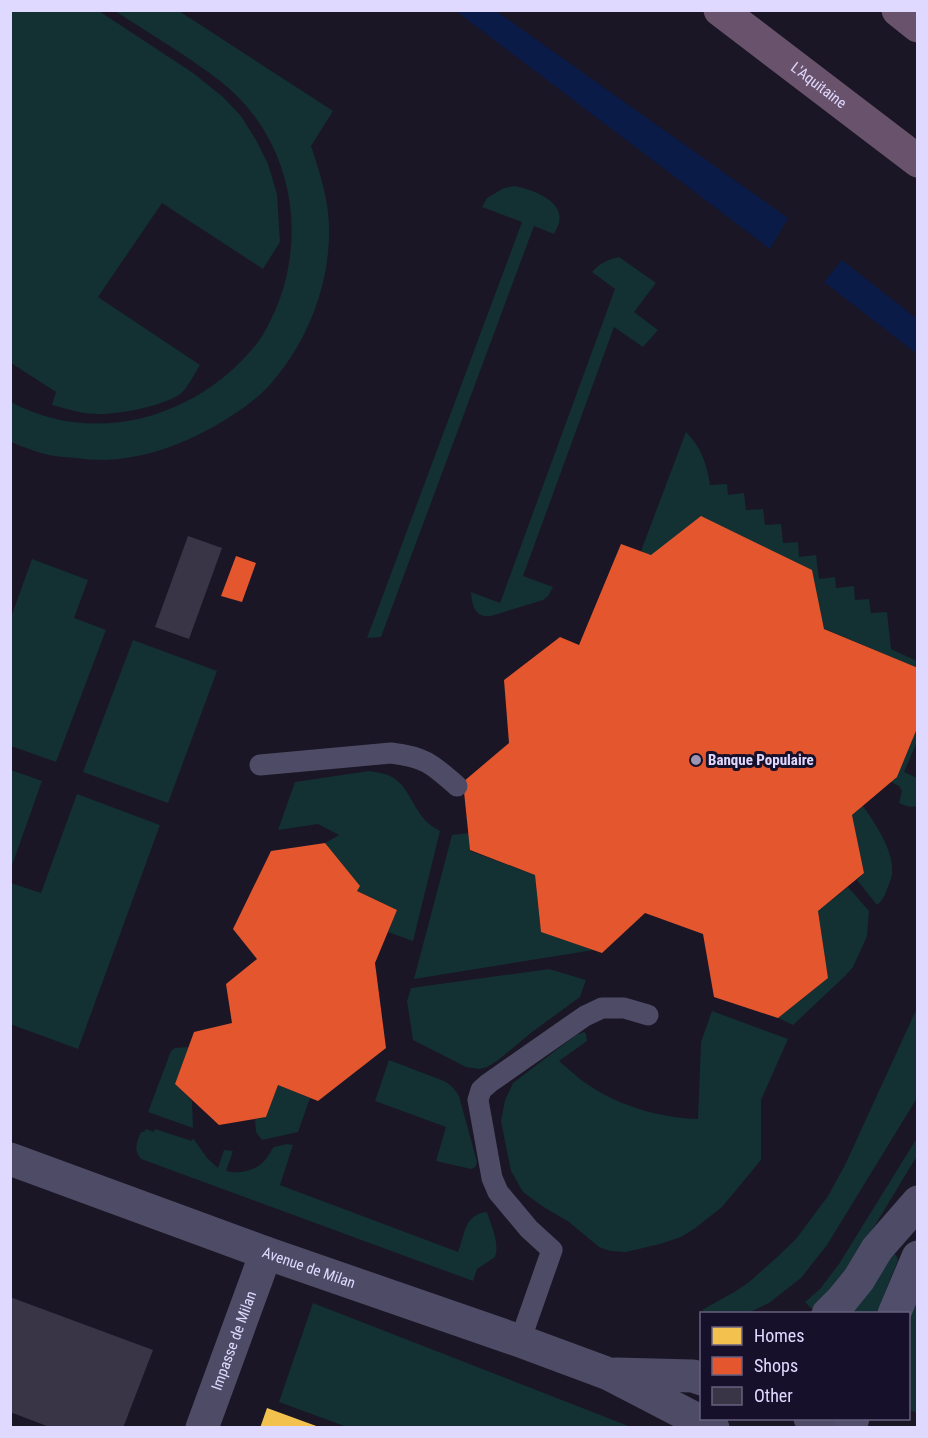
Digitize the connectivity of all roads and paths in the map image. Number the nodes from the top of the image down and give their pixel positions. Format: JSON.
{"nodes":[{"id":1,"x":720,"y":10,"type":"edge"},
{"id":2,"x":898,"y":10,"type":"edge"},
{"id":3,"x":918,"y":26,"type":"edge"},
{"id":4,"x":918,"y":161,"type":"edge"},
{"id":5,"x":260,"y":765,"type":"dead end"},
{"id":6,"x":457,"y":786,"type":"dead end"},
{"id":7,"x":648,"y":1015,"type":"dead end"},
{"id":8,"x":10,"y":1159,"type":"edge"},
{"id":9,"x":918,"y":1202,"type":"edge"},
{"id":10,"x":266,"y":1253,"type":"junction"},
{"id":11,"x":918,"y":1257,"type":"edge"},
{"id":12,"x":830,"y":1312,"type":"edge"},
{"id":13,"x":895,"y":1312,"type":"edge"},
{"id":14,"x":520,"y":1341,"type":"junction"},
{"id":15,"x":609,"y":1374,"type":"junction"},
{"id":16,"x":699,"y":1377,"type":"edge"},
{"id":17,"x":813,"y":1420,"type":"edge"},
{"id":18,"x":202,"y":1428,"type":"edge"},
{"id":19,"x":713,"y":1428,"type":"edge"},
{"id":20,"x":836,"y":1428,"type":"edge"}],
"edges":[{"from":1,"to":4,"type":"highway","name":"L'Aquitaine"},
{"from":2,"to":3,"type":"highway"},
{"from":5,"to":6,"type":"lane"},
{"from":7,"to":14,"type":"lane"},
{"from":8,"to":10,"type":"street","name":"Avenue de Milan"},
{"from":9,"to":12,"type":"street"},
{"from":10,"to":14,"type":"street","name":"Avenue de Milan"},
{"from":10,"to":18,"type":"street","name":"Impasse de Milan"},
{"from":11,"to":13,"type":"street"},
{"from":14,"to":15,"type":"street","name":"Avenue de Milan"},
{"from":15,"to":16,"type":"street","name":"Avenue de Milan"},
{"from":15,"to":19,"type":"street","name":"Avenue de Milan"},
{"from":17,"to":20,"type":"street"}]}
